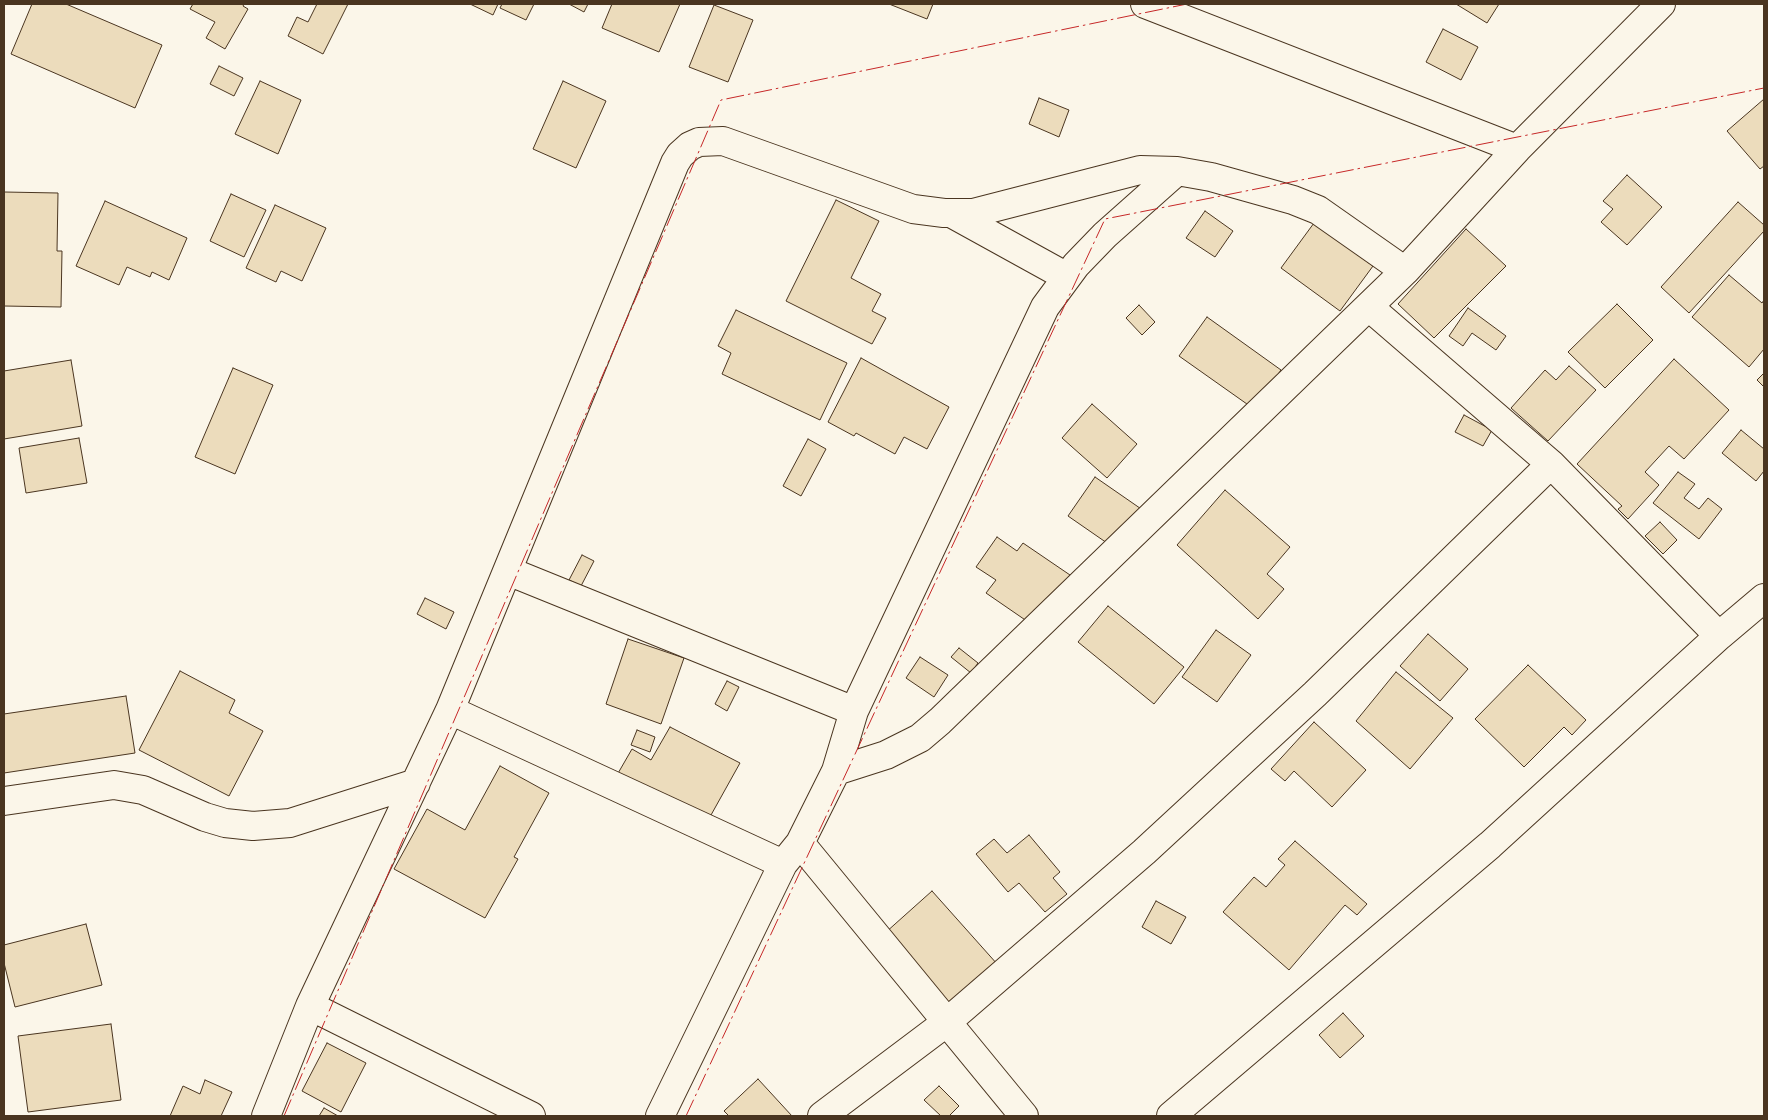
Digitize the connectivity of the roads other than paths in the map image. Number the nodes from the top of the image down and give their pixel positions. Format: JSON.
{"nodes":[{"id":1,"x":1145,"y":4,"type":"edge"},
{"id":2,"x":1661,"y":4,"type":"edge"},
{"id":3,"x":1517,"y":149,"type":"junction"},
{"id":4,"x":1177,"y":171,"type":"junction"},
{"id":5,"x":951,"y":213,"type":"junction"},
{"id":6,"x":1404,"y":271,"type":"junction"},
{"id":7,"x":1067,"y":277,"type":"junction"},
{"id":8,"x":1369,"y":306,"type":"junction"},
{"id":9,"x":1551,"y":464,"type":"junction"},
{"id":10,"x":508,"y":571,"type":"junction"},
{"id":11,"x":1764,"y":598,"type":"edge"},
{"id":12,"x":1719,"y":636,"type":"junction"},
{"id":13,"x":450,"y":710,"type":"junction"},
{"id":14,"x":854,"y":711,"type":"junction"},
{"id":15,"x":836,"y":771,"type":"junction"},
{"id":16,"x":416,"y":783,"type":"junction"},
{"id":17,"x":4,"y":801,"type":"edge"},
{"id":18,"x":800,"y":842,"type":"junction"},
{"id":19,"x":784,"y":864,"type":"junction"},
{"id":20,"x":310,"y":1006,"type":"junction"},
{"id":21,"x":947,"y":1022,"type":"junction"},
{"id":22,"x":266,"y":1116,"type":"edge"},
{"id":23,"x":531,"y":1116,"type":"edge"},
{"id":24,"x":660,"y":1116,"type":"edge"},
{"id":25,"x":822,"y":1116,"type":"edge"},
{"id":26,"x":1024,"y":1116,"type":"edge"},
{"id":27,"x":1172,"y":1116,"type":"edge"}],
"edges":[{"from":1,"to":3,"type":"street"},
{"from":2,"to":3,"type":"street"},
{"from":3,"to":6,"type":"street"},
{"from":4,"to":5,"type":"street"},
{"from":4,"to":6,"type":"street"},
{"from":4,"to":7,"type":"street"},
{"from":5,"to":7,"type":"street"},
{"from":5,"to":10,"type":"street"},
{"from":6,"to":8,"type":"street"},
{"from":7,"to":14,"type":"street"},
{"from":8,"to":9,"type":"street"},
{"from":8,"to":15,"type":"street"},
{"from":9,"to":12,"type":"street"},
{"from":9,"to":21,"type":"street"},
{"from":10,"to":13,"type":"street"},
{"from":10,"to":14,"type":"street"},
{"from":11,"to":12,"type":"street"},
{"from":12,"to":27,"type":"street"},
{"from":13,"to":16,"type":"street"},
{"from":13,"to":19,"type":"street"},
{"from":14,"to":15,"type":"street"},
{"from":15,"to":18,"type":"street"},
{"from":16,"to":17,"type":"street"},
{"from":16,"to":20,"type":"street"},
{"from":18,"to":19,"type":"street"},
{"from":18,"to":21,"type":"street"},
{"from":19,"to":24,"type":"street"},
{"from":20,"to":22,"type":"street"},
{"from":20,"to":23,"type":"street"},
{"from":21,"to":25,"type":"street"},
{"from":21,"to":26,"type":"street"}]}
